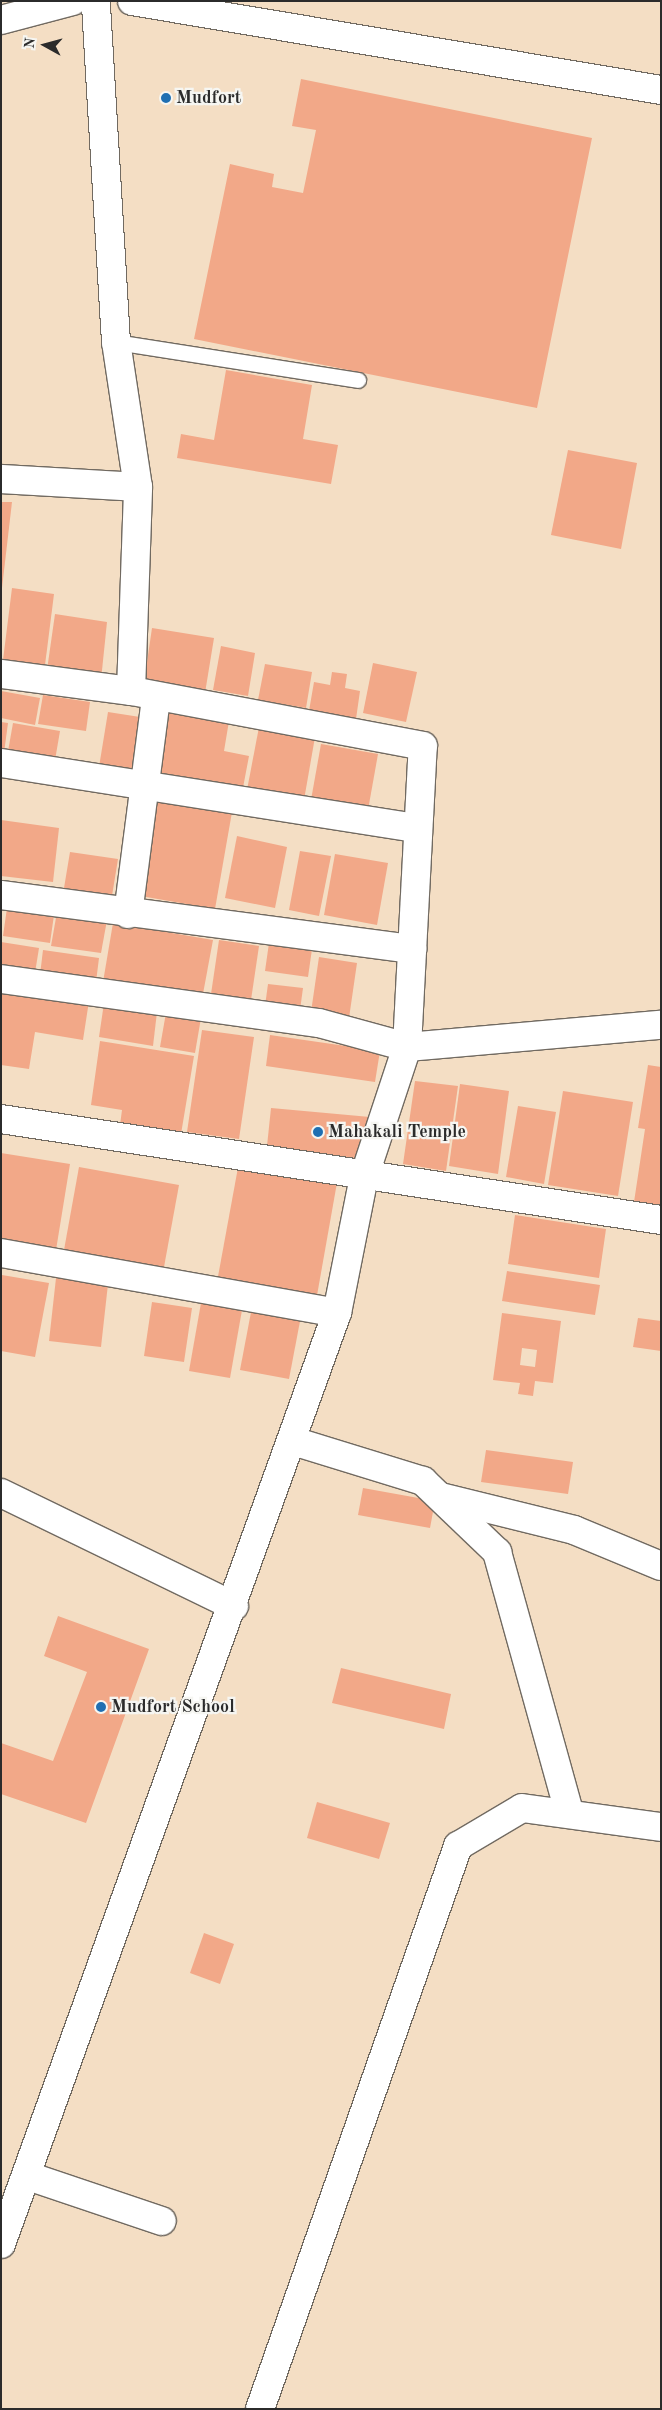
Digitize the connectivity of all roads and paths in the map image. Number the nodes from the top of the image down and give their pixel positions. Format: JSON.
{"nodes":[{"id":1,"x":73,"y":1,"type":"edge"},
{"id":2,"x":96,"y":1,"type":"edge"},
{"id":3,"x":132,"y":1,"type":"edge"},
{"id":4,"x":1,"y":20,"type":"edge"},
{"id":5,"x":661,"y":90,"type":"edge"},
{"id":6,"x":116,"y":342,"type":"junction"},
{"id":7,"x":358,"y":380,"type":"dead end"},
{"id":8,"x":1,"y":479,"type":"edge"},
{"id":9,"x":138,"y":487,"type":"junction"},
{"id":10,"x":1,"y":674,"type":"edge"},
{"id":11,"x":144,"y":694,"type":"junction"},
{"id":12,"x":1,"y":763,"type":"edge"},
{"id":13,"x":142,"y":785,"type":"junction"},
{"id":14,"x":417,"y":828,"type":"junction"},
{"id":15,"x":1,"y":896,"type":"edge"},
{"id":16,"x":128,"y":914,"type":"junction"},
{"id":17,"x":412,"y":949,"type":"junction"},
{"id":18,"x":1,"y":979,"type":"edge"},
{"id":19,"x":661,"y":1025,"type":"edge"},
{"id":20,"x":407,"y":1047,"type":"junction"},
{"id":21,"x":1,"y":1119,"type":"edge"},
{"id":22,"x":364,"y":1177,"type":"junction"},
{"id":23,"x":661,"y":1220,"type":"edge"},
{"id":24,"x":1,"y":1254,"type":"edge"},
{"id":25,"x":338,"y":1313,"type":"junction"},
{"id":26,"x":293,"y":1441,"type":"junction"},
{"id":27,"x":1,"y":1493,"type":"edge"},
{"id":28,"x":441,"y":1497,"type":"junction"},
{"id":29,"x":661,"y":1566,"type":"edge"},
{"id":30,"x":234,"y":1606,"type":"junction"},
{"id":31,"x":569,"y":1812,"type":"junction"},
{"id":32,"x":661,"y":1827,"type":"edge"},
{"id":33,"x":28,"y":2176,"type":"junction"},
{"id":34,"x":162,"y":2221,"type":"dead end"},
{"id":35,"x":1,"y":2244,"type":"edge"},
{"id":36,"x":260,"y":2409,"type":"edge"}],
"edges":[{"from":1,"to":4,"type":"street"},
{"from":2,"to":6,"type":"street"},
{"from":3,"to":5,"type":"street"},
{"from":6,"to":7,"type":"lane"},
{"from":6,"to":9,"type":"street"},
{"from":8,"to":9,"type":"street"},
{"from":9,"to":11,"type":"street"},
{"from":10,"to":11,"type":"street"},
{"from":11,"to":13,"type":"street"},
{"from":11,"to":14,"type":"street"},
{"from":12,"to":13,"type":"street"},
{"from":13,"to":14,"type":"street"},
{"from":13,"to":16,"type":"street"},
{"from":14,"to":17,"type":"street"},
{"from":15,"to":16,"type":"street"},
{"from":16,"to":17,"type":"street"},
{"from":17,"to":20,"type":"street"},
{"from":18,"to":20,"type":"street"},
{"from":19,"to":20,"type":"street"},
{"from":20,"to":22,"type":"street"},
{"from":21,"to":22,"type":"street"},
{"from":22,"to":23,"type":"street"},
{"from":22,"to":25,"type":"street"},
{"from":24,"to":25,"type":"street"},
{"from":25,"to":26,"type":"street"},
{"from":26,"to":28,"type":"street"},
{"from":26,"to":30,"type":"street"},
{"from":27,"to":30,"type":"street"},
{"from":28,"to":29,"type":"street"},
{"from":28,"to":31,"type":"street"},
{"from":30,"to":33,"type":"street"},
{"from":31,"to":32,"type":"street"},
{"from":31,"to":36,"type":"street"},
{"from":33,"to":34,"type":"street"},
{"from":33,"to":35,"type":"street"}]}
